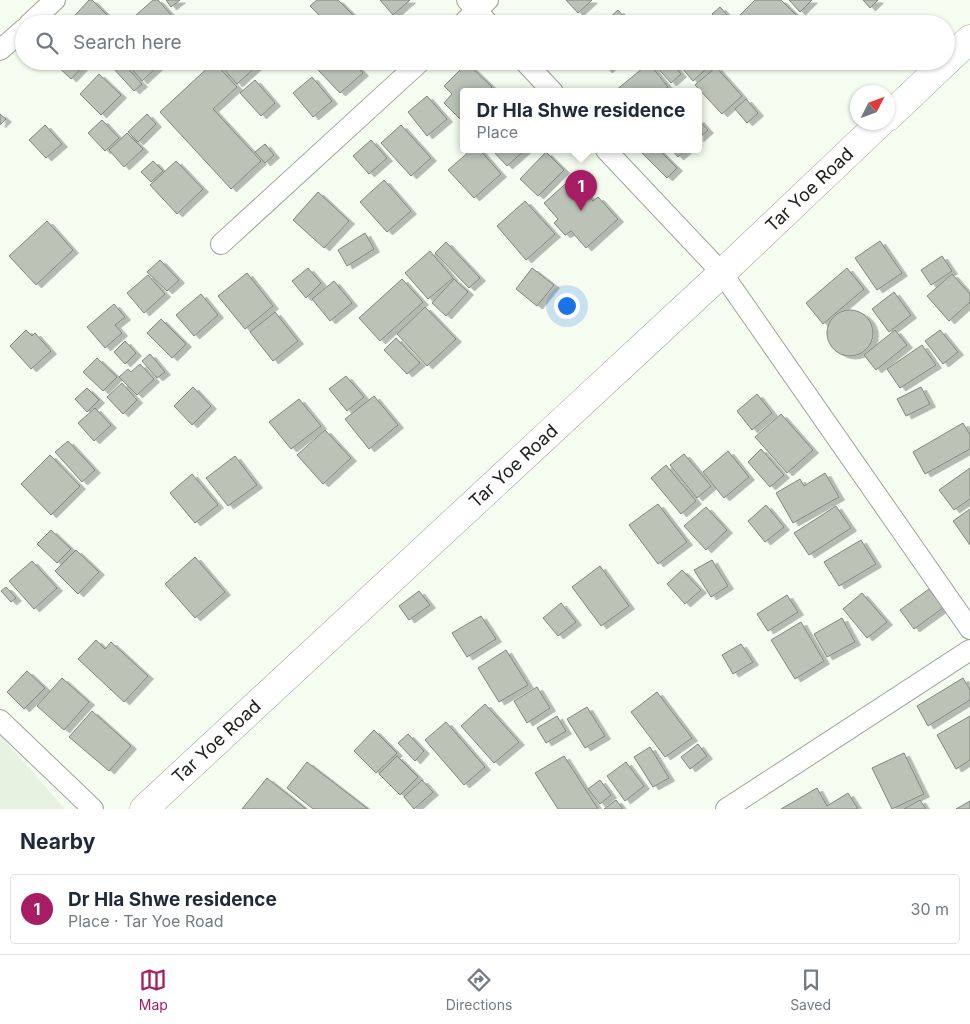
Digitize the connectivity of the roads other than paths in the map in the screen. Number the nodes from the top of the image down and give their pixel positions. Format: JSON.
{"nodes":[{"id":1,"x":55,"y":0,"type":"edge"},
{"id":2,"x":39,"y":15,"type":"edge"},
{"id":3,"x":15,"y":36,"type":"edge"},
{"id":4,"x":970,"y":39,"type":"edge"},
{"id":5,"x":0,"y":50,"type":"edge"},
{"id":6,"x":955,"y":53,"type":"edge"},
{"id":7,"x":411,"y":70,"type":"edge"},
{"id":8,"x":532,"y":70,"type":"edge"},
{"id":9,"x":937,"y":70,"type":"edge"},
{"id":10,"x":549,"y":88,"type":"edge"},
{"id":11,"x":895,"y":110,"type":"edge"},
{"id":12,"x":874,"y":130,"type":"edge"},
{"id":13,"x":609,"y":153,"type":"edge"},
{"id":14,"x":221,"y":244,"type":"dead end"},
{"id":15,"x":722,"y":273,"type":"junction"},
{"id":16,"x":970,"y":628,"type":"edge"},
{"id":17,"x":970,"y":650,"type":"edge"},
{"id":18,"x":0,"y":720,"type":"edge"},
{"id":19,"x":93,"y":809,"type":"edge"},
{"id":20,"x":144,"y":809,"type":"edge"},
{"id":21,"x":726,"y":809,"type":"edge"}],
"edges":[{"from":1,"to":2,"type":"street"},
{"from":3,"to":5,"type":"street"},
{"from":4,"to":6,"type":"main road"},
{"from":7,"to":14,"type":"street"},
{"from":8,"to":10,"type":"street"},
{"from":9,"to":11,"type":"main road"},
{"from":12,"to":15,"type":"main road","name":"Tar Yoe Road"},
{"from":13,"to":15,"type":"street"},
{"from":15,"to":16,"type":"street"},
{"from":15,"to":20,"type":"main road","name":"Tar Yoe Road"},
{"from":17,"to":21,"type":"street"},
{"from":18,"to":19,"type":"street"}]}
